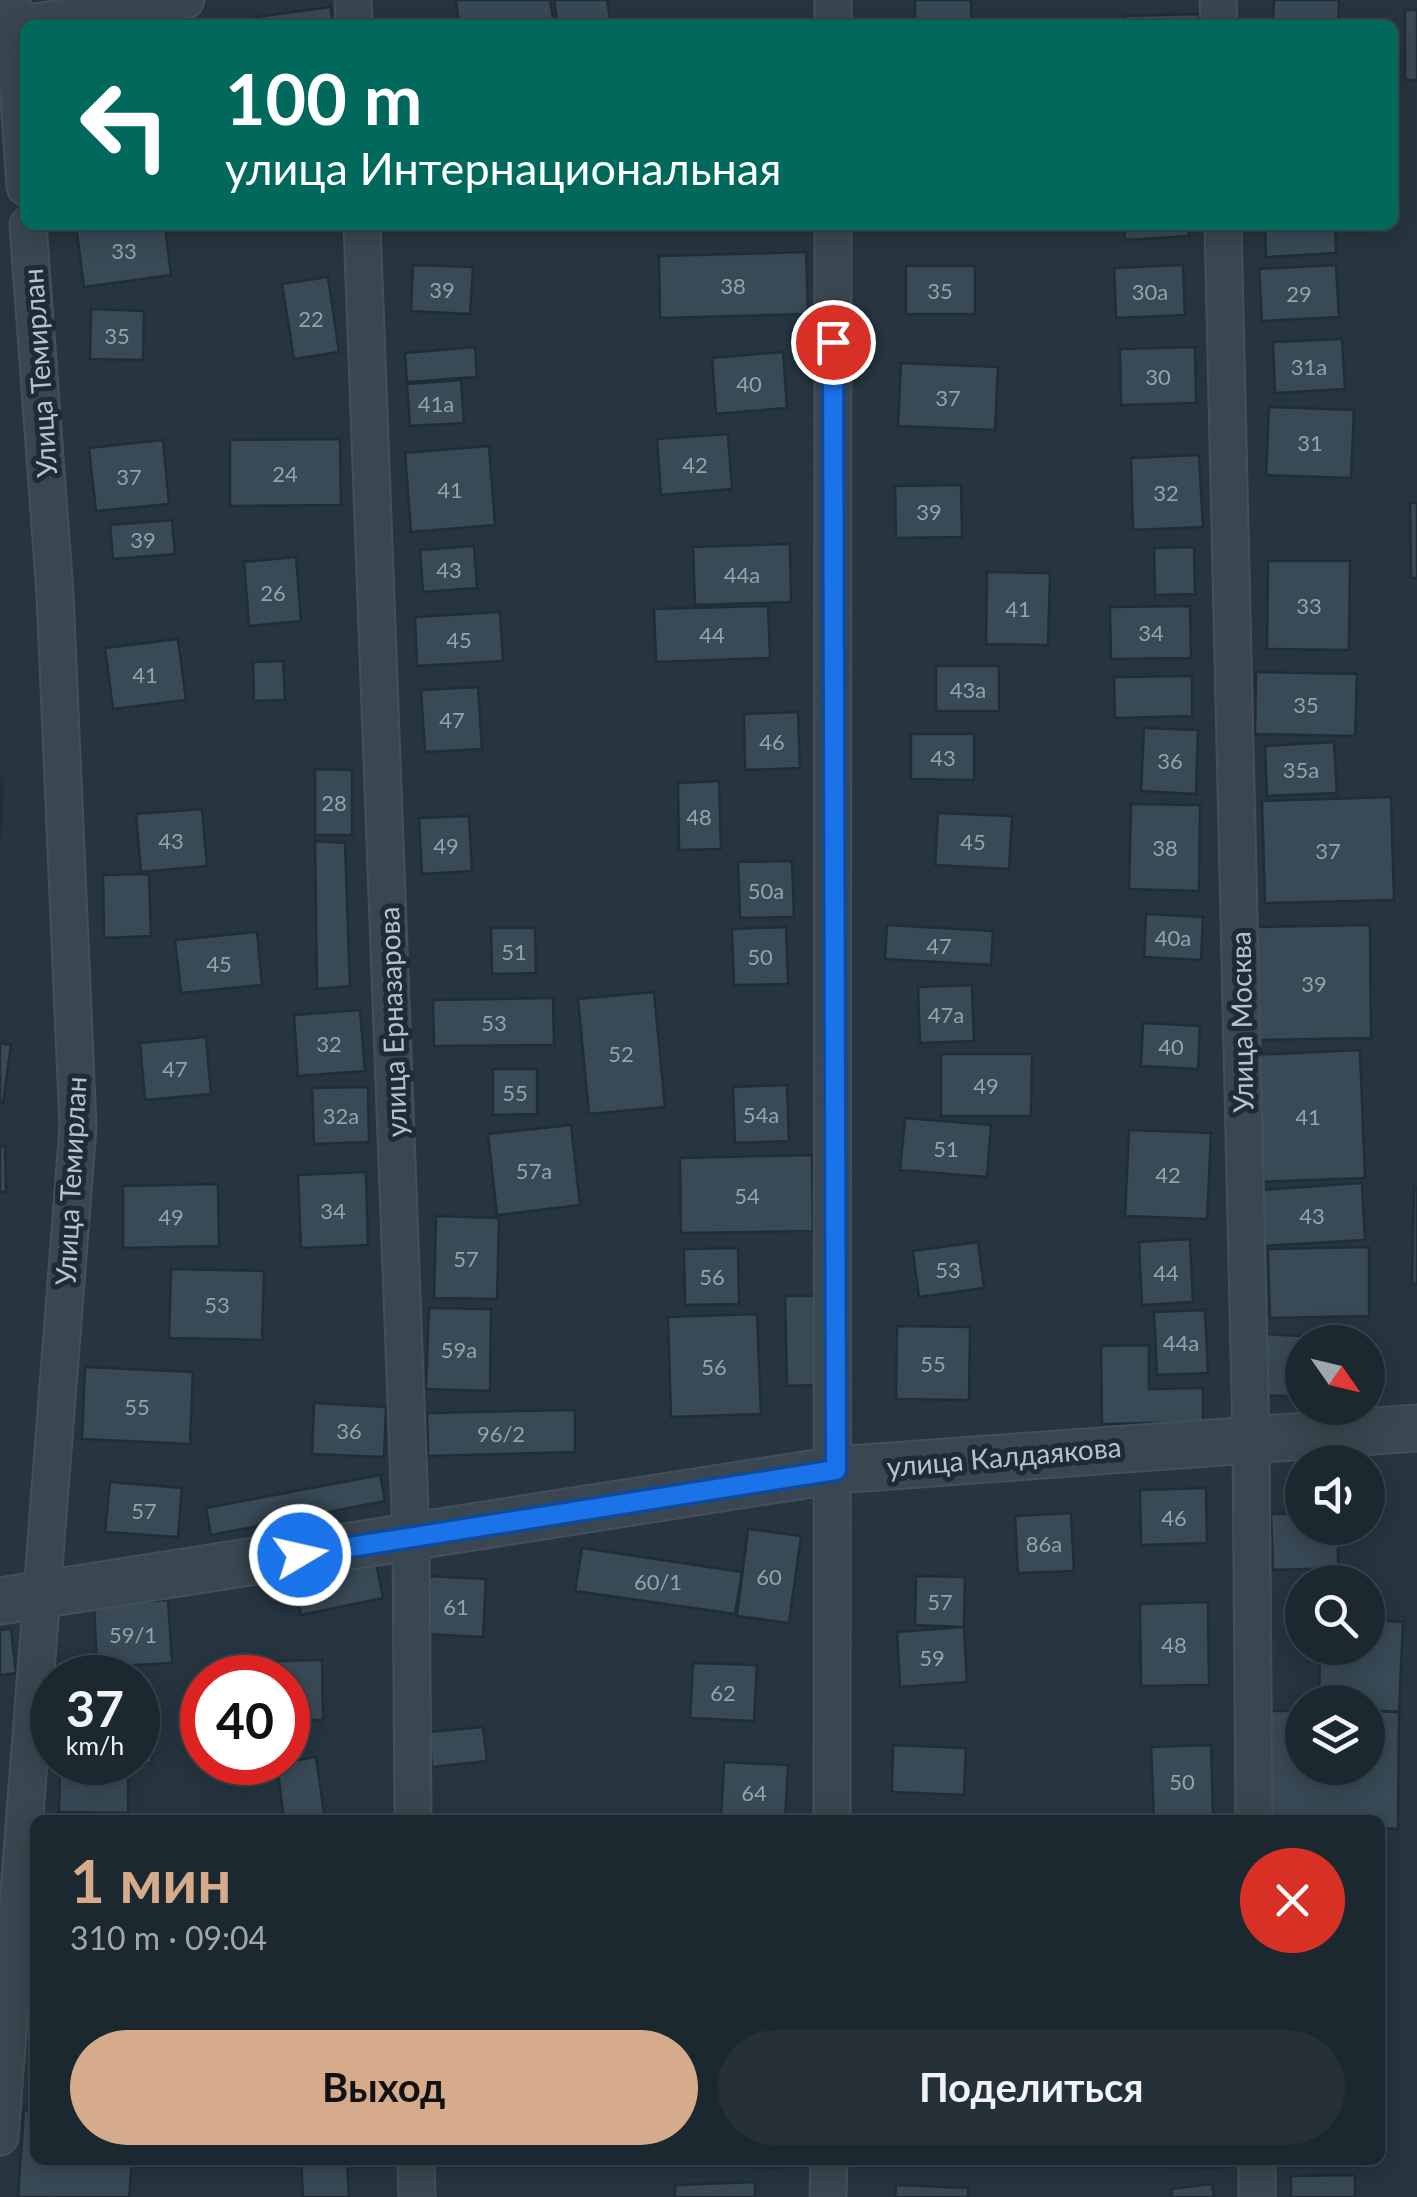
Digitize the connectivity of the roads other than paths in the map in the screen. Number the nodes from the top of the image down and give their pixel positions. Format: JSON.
{"nodes":[{"id":1,"x":186,"y":0,"type":"edge"},
{"id":2,"x":8,"y":18,"type":"edge"},
{"id":3,"x":20,"y":137,"type":"edge"},
{"id":4,"x":28,"y":230,"type":"edge"},
{"id":5,"x":362,"y":230,"type":"edge"},
{"id":6,"x":833,"y":230,"type":"edge"},
{"id":7,"x":1223,"y":230,"type":"edge"},
{"id":8,"x":1417,"y":1428,"type":"edge"},
{"id":9,"x":1251,"y":1437,"type":"junction"},
{"id":10,"x":836,"y":1470,"type":"junction"},
{"id":11,"x":411,"y":1538,"type":"junction"},
{"id":12,"x":21,"y":1599,"type":"edge"},
{"id":13,"x":414,"y":1815,"type":"edge"},
{"id":14,"x":832,"y":1815,"type":"edge"},
{"id":15,"x":1254,"y":1815,"type":"edge"},
{"id":16,"x":0,"y":2137,"type":"edge"},
{"id":17,"x":416,"y":2165,"type":"edge"},
{"id":18,"x":828,"y":2165,"type":"edge"},
{"id":19,"x":1256,"y":2165,"type":"edge"},
{"id":20,"x":416,"y":2197,"type":"edge"},
{"id":21,"x":828,"y":2197,"type":"edge"},
{"id":22,"x":1257,"y":2197,"type":"edge"}],
"edges":[{"from":1,"to":2,"type":"street"},
{"from":2,"to":3,"type":"street"},
{"from":4,"to":12,"type":"street","name":"Улица Темирлан"},
{"from":5,"to":11,"type":"street","name":"улица Ерназарова"},
{"from":6,"to":10,"type":"street"},
{"from":7,"to":9,"type":"street","name":"Улица Москва"},
{"from":8,"to":9,"type":"street","name":"улица Калдаякова"},
{"from":9,"to":10,"type":"street","name":"улица Калдаякова"},
{"from":9,"to":15,"type":"street","name":"Улица Москва"},
{"from":10,"to":11,"type":"street","name":"улица Калдаякова"},
{"from":10,"to":14,"type":"street"},
{"from":11,"to":12,"type":"street","name":"улица Калдаякова"},
{"from":11,"to":13,"type":"street","name":"улица Ерназарова"},
{"from":12,"to":16,"type":"street","name":"Улица Темирлан"},
{"from":17,"to":20,"type":"street"},
{"from":18,"to":21,"type":"street"},
{"from":19,"to":22,"type":"street"}]}
